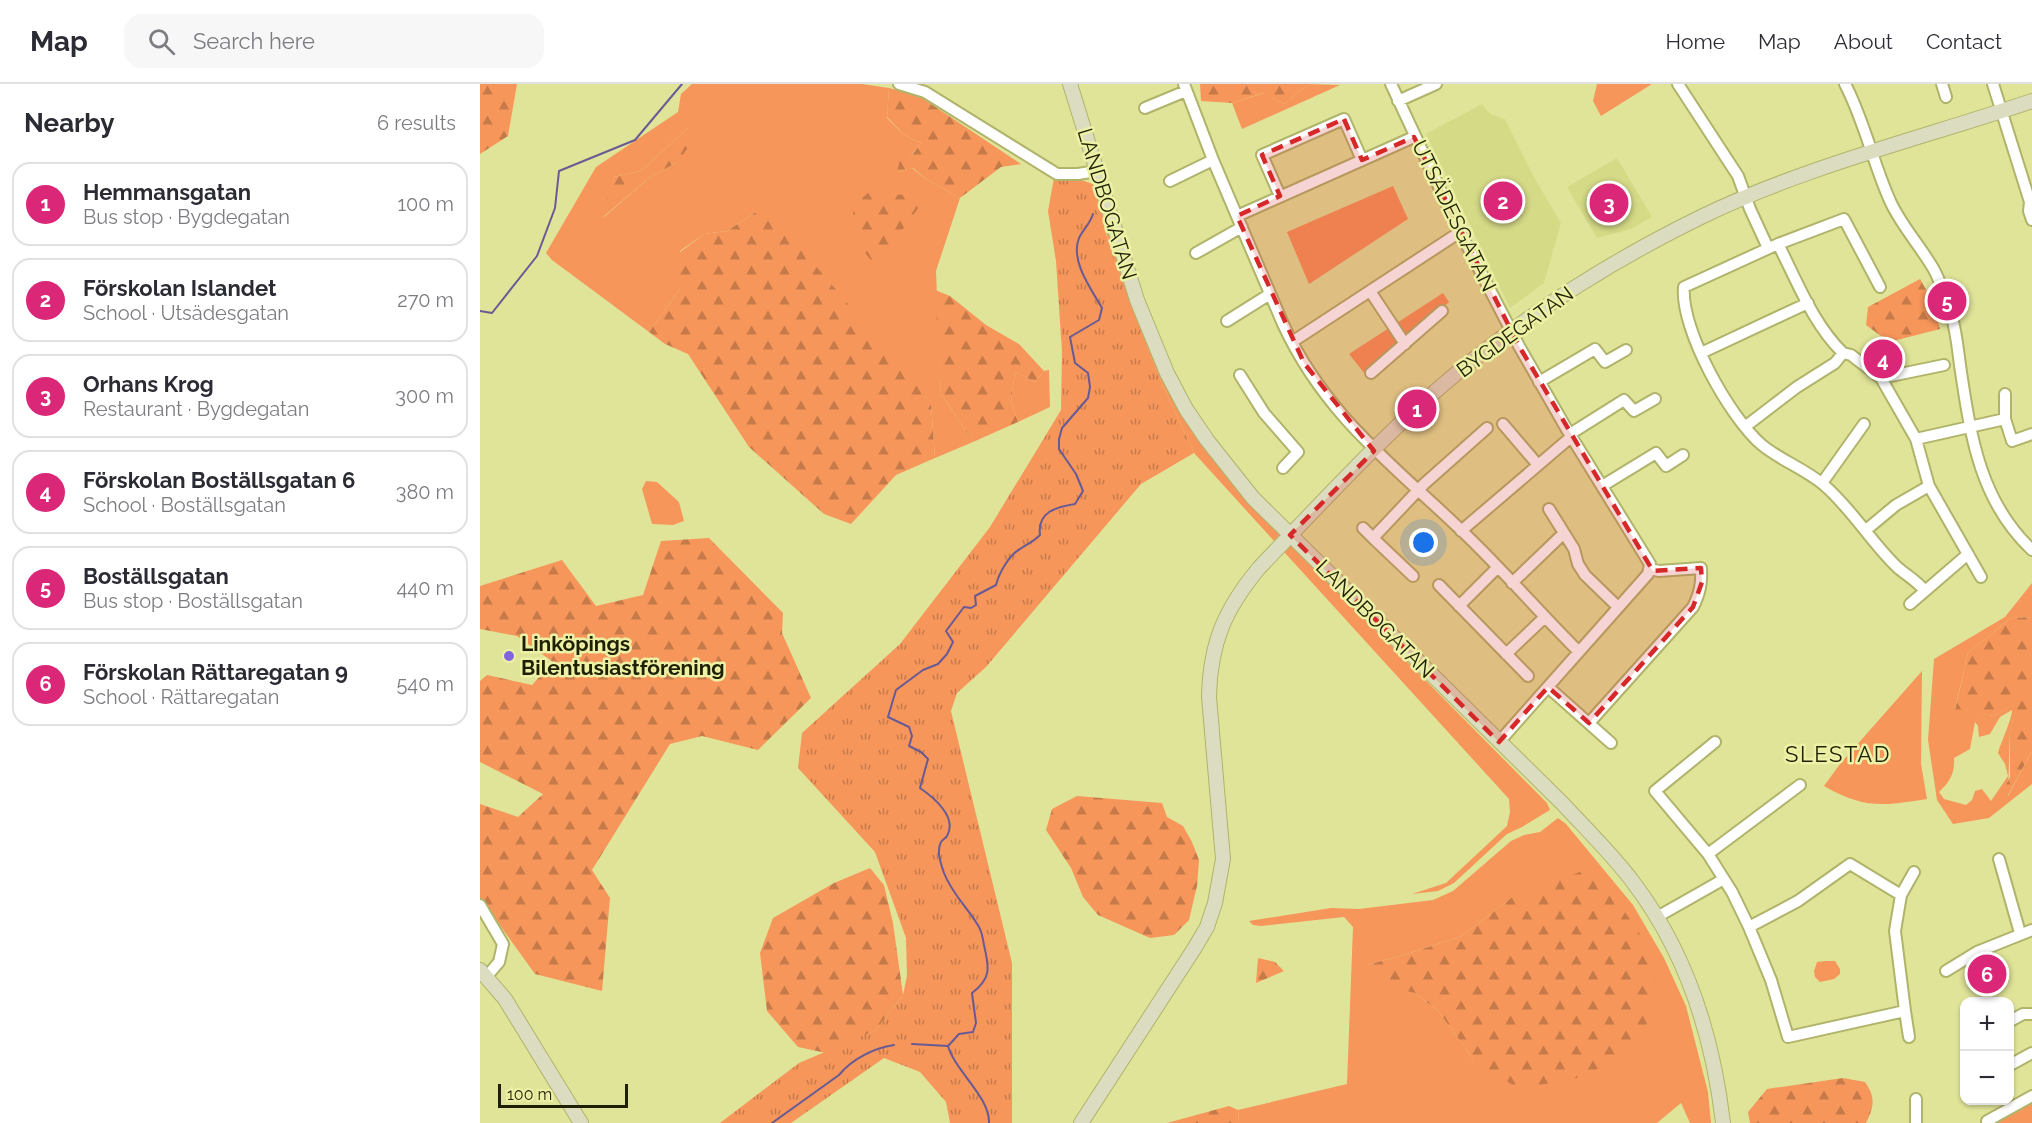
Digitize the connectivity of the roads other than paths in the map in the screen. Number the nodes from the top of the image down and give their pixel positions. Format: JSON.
{"nodes":[{"id":1,"x":899,"y":84,"type":"edge"},
{"id":2,"x":1070,"y":84,"type":"edge"},
{"id":3,"x":1391,"y":84,"type":"edge"},
{"id":4,"x":1436,"y":84,"type":"edge"},
{"id":5,"x":1678,"y":84,"type":"edge"},
{"id":6,"x":1845,"y":84,"type":"edge"},
{"id":7,"x":1942,"y":84,"type":"edge"},
{"id":8,"x":1993,"y":84,"type":"edge"},
{"id":9,"x":1185,"y":88,"type":"edge"},
{"id":10,"x":1946,"y":98,"type":"dead end"},
{"id":11,"x":1398,"y":100,"type":"junction"},
{"id":12,"x":2032,"y":101,"type":"edge"},
{"id":13,"x":1145,"y":108,"type":"dead end"},
{"id":14,"x":2001,"y":112,"type":"junction"},
{"id":15,"x":1414,"y":137,"type":"junction"},
{"id":16,"x":1872,"y":153,"type":"junction"},
{"id":17,"x":1213,"y":160,"type":"junction"},
{"id":18,"x":1362,"y":160,"type":"junction"},
{"id":19,"x":1097,"y":171,"type":"junction"},
{"id":20,"x":1170,"y":180,"type":"dead end"},
{"id":21,"x":1280,"y":196,"type":"junction"},
{"id":22,"x":1746,"y":198,"type":"junction"},
{"id":23,"x":1237,"y":216,"type":"junction"},
{"id":24,"x":2032,"y":220,"type":"edge"},
{"id":25,"x":1242,"y":227,"type":"junction"},
{"id":26,"x":1460,"y":232,"type":"junction"},
{"id":27,"x":1773,"y":246,"type":"junction"},
{"id":28,"x":1196,"y":253,"type":"dead end"},
{"id":29,"x":1880,"y":287,"type":"dead end"},
{"id":30,"x":1370,"y":291,"type":"junction"},
{"id":31,"x":1270,"y":294,"type":"junction"},
{"id":32,"x":1808,"y":303,"type":"junction"},
{"id":33,"x":1442,"y":311,"type":"dead end"},
{"id":34,"x":1227,"y":321,"type":"dead end"},
{"id":35,"x":1511,"y":331,"type":"junction"},
{"id":36,"x":1292,"y":342,"type":"junction"},
{"id":37,"x":1405,"y":344,"type":"junction"},
{"id":38,"x":1626,"y":350,"type":"dead end"},
{"id":39,"x":1701,"y":353,"type":"junction"},
{"id":40,"x":1842,"y":353,"type":"junction"},
{"id":41,"x":1944,"y":365,"type":"dead end"},
{"id":42,"x":1371,"y":373,"type":"dead end"},
{"id":43,"x":1240,"y":375,"type":"dead end"},
{"id":44,"x":1881,"y":378,"type":"junction"},
{"id":45,"x":1539,"y":382,"type":"junction"},
{"id":46,"x":2005,"y":394,"type":"dead end"},
{"id":47,"x":1655,"y":399,"type":"dead end"},
{"id":48,"x":2005,"y":419,"type":"junction"},
{"id":49,"x":1503,"y":424,"type":"dead end"},
{"id":50,"x":1864,"y":424,"type":"dead end"},
{"id":51,"x":1746,"y":426,"type":"junction"},
{"id":52,"x":1487,"y":428,"type":"dead end"},
{"id":53,"x":1971,"y":428,"type":"junction"},
{"id":54,"x":2032,"y":434,"type":"edge"},
{"id":55,"x":1571,"y":435,"type":"junction"},
{"id":56,"x":1916,"y":439,"type":"junction"},
{"id":57,"x":1374,"y":450,"type":"junction"},
{"id":58,"x":1683,"y":455,"type":"dead end"},
{"id":59,"x":1538,"y":465,"type":"junction"},
{"id":60,"x":1283,"y":468,"type":"dead end"},
{"id":61,"x":1822,"y":483,"type":"junction"},
{"id":62,"x":1602,"y":486,"type":"junction"},
{"id":63,"x":1929,"y":486,"type":"junction"},
{"id":64,"x":1418,"y":490,"type":"junction"},
{"id":65,"x":1549,"y":509,"type":"dead end"},
{"id":66,"x":1363,"y":528,"type":"dead end"},
{"id":67,"x":1866,"y":530,"type":"junction"},
{"id":68,"x":1461,"y":531,"type":"junction"},
{"id":69,"x":1564,"y":533,"type":"junction"},
{"id":70,"x":1290,"y":535,"type":"junction"},
{"id":71,"x":1373,"y":538,"type":"junction"},
{"id":72,"x":2032,"y":550,"type":"edge"},
{"id":73,"x":1968,"y":554,"type":"junction"},
{"id":74,"x":1497,"y":568,"type":"junction"},
{"id":75,"x":1650,"y":569,"type":"junction"},
{"id":76,"x":1413,"y":576,"type":"dead end"},
{"id":77,"x":1981,"y":577,"type":"dead end"},
{"id":78,"x":1512,"y":583,"type":"junction"},
{"id":79,"x":1439,"y":585,"type":"dead end"},
{"id":80,"x":1925,"y":591,"type":"junction"},
{"id":81,"x":1910,"y":604,"type":"dead end"},
{"id":82,"x":1459,"y":606,"type":"junction"},
{"id":83,"x":1618,"y":607,"type":"junction"},
{"id":84,"x":1545,"y":617,"type":"junction"},
{"id":85,"x":1579,"y":652,"type":"junction"},
{"id":86,"x":1506,"y":654,"type":"junction"},
{"id":87,"x":1528,"y":676,"type":"dead end"},
{"id":88,"x":1548,"y":687,"type":"junction"},
{"id":89,"x":1589,"y":723,"type":"junction"},
{"id":90,"x":1499,"y":742,"type":"junction"},
{"id":91,"x":1714,"y":742,"type":"dead end"},
{"id":92,"x":1611,"y":743,"type":"dead end"},
{"id":93,"x":1800,"y":785,"type":"dead end"},
{"id":94,"x":1708,"y":854,"type":"junction"},
{"id":95,"x":1999,"y":860,"type":"dead end"},
{"id":96,"x":1914,"y":872,"type":"dead end"},
{"id":97,"x":1724,"y":879,"type":"junction"},
{"id":98,"x":1901,"y":895,"type":"junction"},
{"id":99,"x":480,"y":905,"type":"edge"},
{"id":100,"x":1657,"y":917,"type":"junction"},
{"id":101,"x":1749,"y":927,"type":"junction"},
{"id":102,"x":2032,"y":930,"type":"edge"},
{"id":103,"x":2020,"y":933,"type":"junction"},
{"id":104,"x":1947,"y":971,"type":"dead end"},
{"id":105,"x":483,"y":973,"type":"edge"},
{"id":106,"x":1905,"y":1011,"type":"junction"},
{"id":107,"x":2032,"y":1014,"type":"edge"},
{"id":108,"x":2014,"y":1019,"type":"edge"},
{"id":109,"x":1910,"y":1037,"type":"dead end"},
{"id":110,"x":2032,"y":1053,"type":"edge"},
{"id":111,"x":2014,"y":1063,"type":"edge"},
{"id":112,"x":2032,"y":1096,"type":"edge"},
{"id":113,"x":1916,"y":1099,"type":"dead end"},
{"id":114,"x":1987,"y":1121,"type":"dead end"},
{"id":115,"x":581,"y":1123,"type":"edge"},
{"id":116,"x":1081,"y":1123,"type":"edge"},
{"id":117,"x":1724,"y":1123,"type":"edge"},
{"id":118,"x":1916,"y":1123,"type":"edge"}],
"edges":[{"from":1,"to":19,"type":"street"},
{"from":2,"to":19,"type":"street","name":"LANDBOGATAN"},
{"from":3,"to":11,"type":"street","name":"UTSÄDESGATAN"},
{"from":4,"to":11,"type":"street"},
{"from":5,"to":22,"type":"street"},
{"from":6,"to":16,"type":"street"},
{"from":7,"to":10,"type":"street"},
{"from":8,"to":14,"type":"street"},
{"from":9,"to":13,"type":"street"},
{"from":9,"to":17,"type":"street"},
{"from":11,"to":15,"type":"street","name":"UTSÄDESGATAN"},
{"from":12,"to":14,"type":"street","name":"BYGDEGATAN"},
{"from":14,"to":16,"type":"street","name":"BYGDEGATAN"},
{"from":14,"to":24,"type":"street"},
{"from":15,"to":18,"type":"street"},
{"from":15,"to":26,"type":"street","name":"UTSÄDESGATAN"},
{"from":16,"to":22,"type":"street","name":"BYGDEGATAN"},
{"from":16,"to":53,"type":"street"},
{"from":17,"to":20,"type":"street"},
{"from":17,"to":23,"type":"street"},
{"from":18,"to":21,"type":"street"},
{"from":18,"to":21,"type":"street"},
{"from":19,"to":70,"type":"street","name":"LANDBOGATAN"},
{"from":21,"to":23,"type":"street"},
{"from":22,"to":27,"type":"street"},
{"from":22,"to":35,"type":"street","name":"BYGDEGATAN"},
{"from":23,"to":25,"type":"street"},
{"from":25,"to":28,"type":"street"},
{"from":25,"to":31,"type":"street"},
{"from":26,"to":30,"type":"street"},
{"from":26,"to":35,"type":"street","name":"UTSÄDESGATAN"},
{"from":27,"to":29,"type":"street"},
{"from":27,"to":32,"type":"street"},
{"from":27,"to":39,"type":"street"},
{"from":30,"to":36,"type":"street"},
{"from":30,"to":37,"type":"street"},
{"from":31,"to":34,"type":"street"},
{"from":31,"to":36,"type":"street"},
{"from":32,"to":39,"type":"street"},
{"from":32,"to":40,"type":"street"},
{"from":33,"to":37,"type":"street"},
{"from":35,"to":45,"type":"street","name":"UTSÄDESGATAN"},
{"from":35,"to":57,"type":"street","name":"BYGDEGATAN"},
{"from":36,"to":57,"type":"street"},
{"from":37,"to":42,"type":"street"},
{"from":38,"to":45,"type":"street"},
{"from":39,"to":51,"type":"street"},
{"from":40,"to":44,"type":"street"},
{"from":40,"to":51,"type":"street"},
{"from":41,"to":44,"type":"street"},
{"from":43,"to":60,"type":"street"},
{"from":44,"to":56,"type":"street"},
{"from":45,"to":55,"type":"street","name":"UTSÄDESGATAN"},
{"from":46,"to":48,"type":"street"},
{"from":47,"to":55,"type":"street"},
{"from":48,"to":53,"type":"street"},
{"from":48,"to":54,"type":"street"},
{"from":49,"to":59,"type":"street"},
{"from":50,"to":61,"type":"street"},
{"from":51,"to":61,"type":"street"},
{"from":52,"to":64,"type":"street"},
{"from":53,"to":56,"type":"street"},
{"from":53,"to":72,"type":"street"},
{"from":55,"to":59,"type":"street"},
{"from":55,"to":62,"type":"street","name":"UTSÄDESGATAN"},
{"from":56,"to":63,"type":"street"},
{"from":57,"to":64,"type":"street"},
{"from":57,"to":70,"type":"street","name":"BYGDEGATAN"},
{"from":58,"to":62,"type":"street"},
{"from":59,"to":68,"type":"street"},
{"from":61,"to":67,"type":"street"},
{"from":62,"to":75,"type":"street","name":"UTSÄDESGATAN"},
{"from":63,"to":67,"type":"street"},
{"from":63,"to":73,"type":"street"},
{"from":64,"to":68,"type":"street"},
{"from":64,"to":71,"type":"street"},
{"from":65,"to":69,"type":"street"},
{"from":66,"to":71,"type":"street"},
{"from":67,"to":80,"type":"street"},
{"from":68,"to":74,"type":"street"},
{"from":69,"to":78,"type":"street"},
{"from":69,"to":83,"type":"street"},
{"from":70,"to":90,"type":"street","name":"LANDBOGATAN"},
{"from":70,"to":116,"type":"street","name":"BYGDEGATAN"},
{"from":71,"to":76,"type":"street"},
{"from":73,"to":77,"type":"street"},
{"from":73,"to":80,"type":"street"},
{"from":74,"to":78,"type":"street"},
{"from":74,"to":82,"type":"street"},
{"from":75,"to":83,"type":"street"},
{"from":75,"to":89,"type":"street"},
{"from":78,"to":84,"type":"street"},
{"from":79,"to":82,"type":"street"},
{"from":80,"to":81,"type":"street"},
{"from":82,"to":86,"type":"street"},
{"from":83,"to":85,"type":"street"},
{"from":84,"to":85,"type":"street"},
{"from":84,"to":86,"type":"street"},
{"from":85,"to":88,"type":"street"},
{"from":86,"to":87,"type":"street"},
{"from":88,"to":89,"type":"street"},
{"from":88,"to":90,"type":"street"},
{"from":89,"to":92,"type":"street"},
{"from":90,"to":100,"type":"street","name":"LANDBOGATAN"},
{"from":91,"to":94,"type":"street"},
{"from":93,"to":94,"type":"street"},
{"from":94,"to":97,"type":"street"},
{"from":95,"to":103,"type":"street"},
{"from":96,"to":98,"type":"street"},
{"from":97,"to":100,"type":"street"},
{"from":97,"to":101,"type":"street"},
{"from":98,"to":101,"type":"street"},
{"from":98,"to":106,"type":"street"},
{"from":99,"to":105,"type":"street"},
{"from":100,"to":117,"type":"street","name":"LANDBOGATAN"},
{"from":101,"to":106,"type":"street"},
{"from":102,"to":103,"type":"street"},
{"from":103,"to":104,"type":"street"},
{"from":105,"to":115,"type":"street"},
{"from":106,"to":109,"type":"street"},
{"from":107,"to":108,"type":"street"},
{"from":110,"to":111,"type":"street"},
{"from":112,"to":114,"type":"street"},
{"from":113,"to":118,"type":"street"}]}
